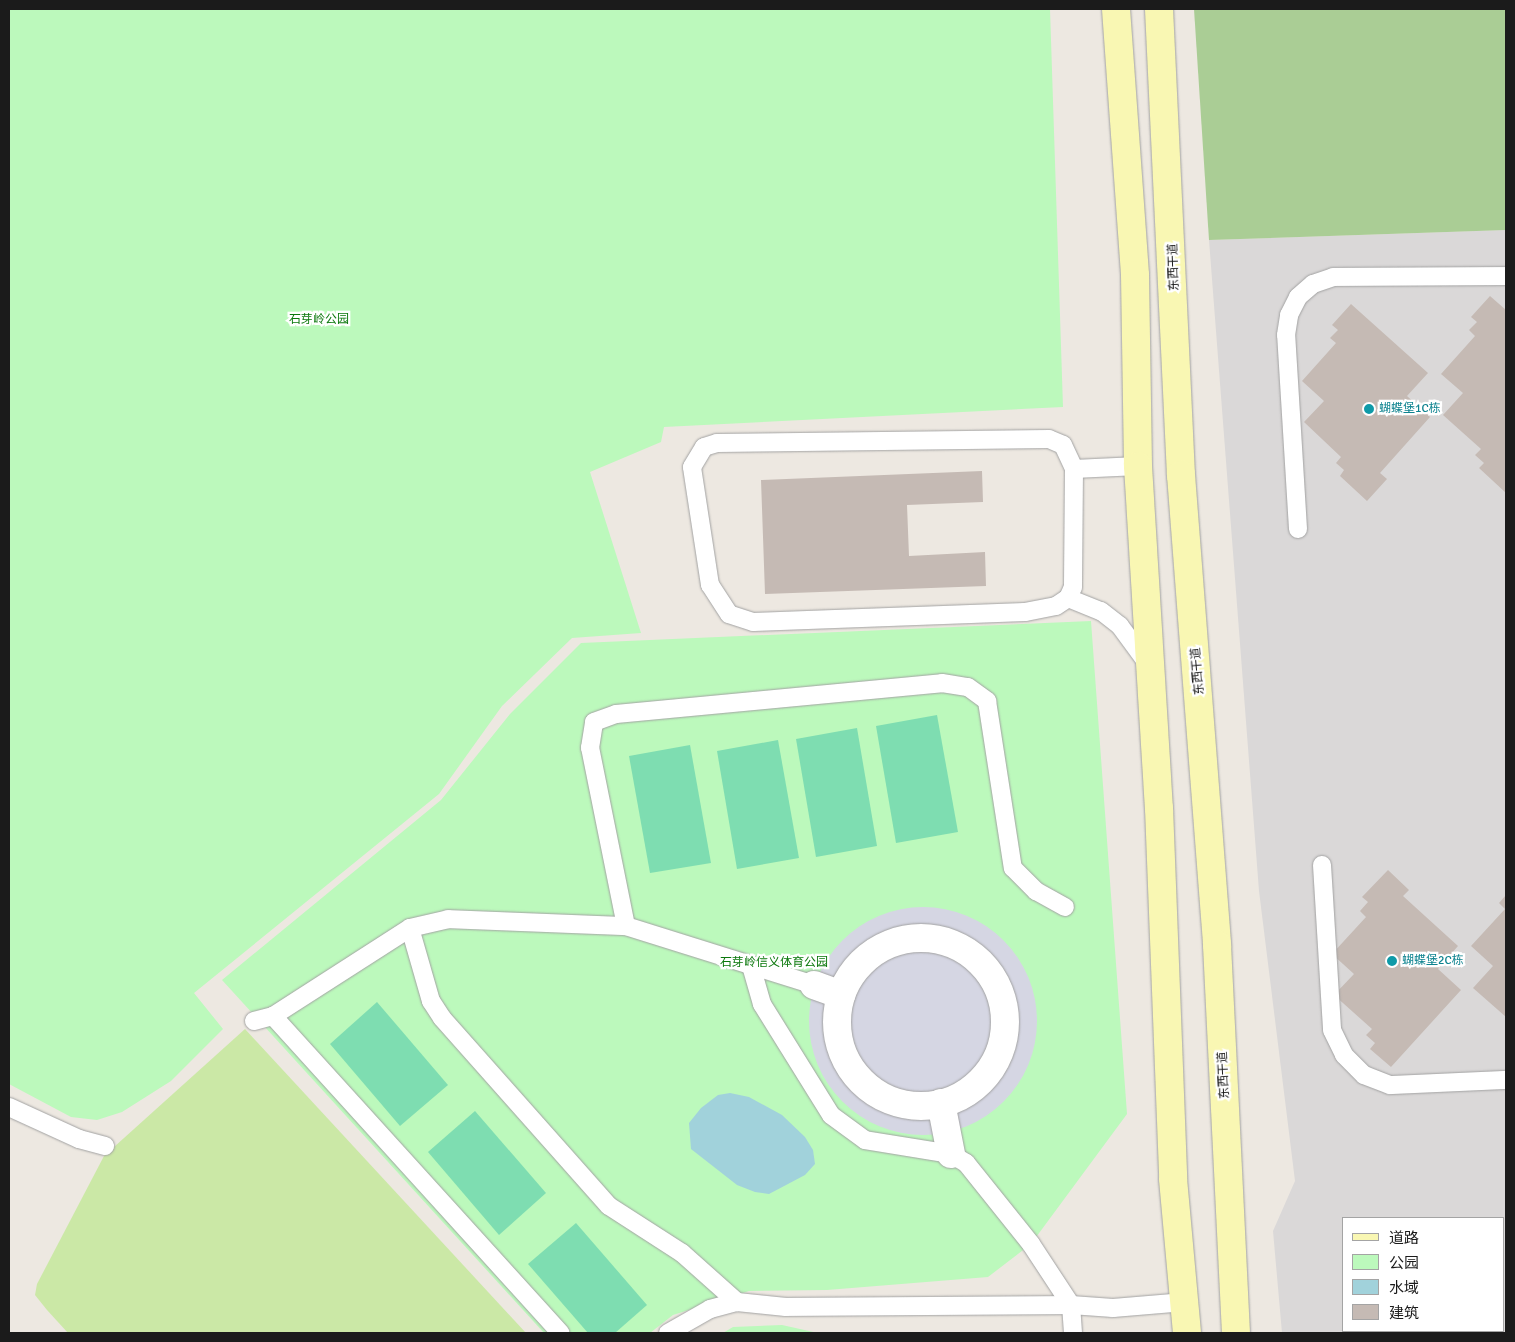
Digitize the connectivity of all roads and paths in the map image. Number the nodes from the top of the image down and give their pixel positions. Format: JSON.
{"nodes":[{"id":1,"x":1116,"y":9,"type":"edge"},
{"id":2,"x":1159,"y":9,"type":"edge"},
{"id":3,"x":1506,"y":276,"type":"edge"},
{"id":4,"x":1138,"y":466,"type":"junction"},
{"id":5,"x":1074,"y":469,"type":"junction"},
{"id":6,"x":1298,"y":529,"type":"dead end"},
{"id":7,"x":1068,"y":598,"type":"junction"},
{"id":8,"x":1151,"y":668,"type":"junction"},
{"id":9,"x":1322,"y":865,"type":"dead end"},
{"id":10,"x":1065,"y":907,"type":"dead end"},
{"id":11,"x":626,"y":926,"type":"junction"},
{"id":12,"x":410,"y":928,"type":"junction"},
{"id":13,"x":752,"y":968,"type":"junction"},
{"id":14,"x":814,"y":985,"type":"joint"},
{"id":15,"x":841,"y":995,"type":"junction"},
{"id":16,"x":274,"y":1016,"type":"junction"},
{"id":17,"x":254,"y":1021,"type":"dead end"},
{"id":18,"x":1506,"y":1080,"type":"edge"},
{"id":19,"x":942,"y":1103,"type":"junction"},
{"id":20,"x":9,"y":1107,"type":"edge"},
{"id":21,"x":104,"y":1146,"type":"dead end"},
{"id":22,"x":951,"y":1154,"type":"junction"},
{"id":23,"x":737,"y":1302,"type":"junction"},
{"id":24,"x":1185,"y":1302,"type":"junction"},
{"id":25,"x":1071,"y":1305,"type":"junction"},
{"id":26,"x":560,"y":1333,"type":"edge"},
{"id":27,"x":668,"y":1333,"type":"edge"},
{"id":28,"x":1073,"y":1333,"type":"edge"},
{"id":29,"x":1187,"y":1333,"type":"edge"},
{"id":30,"x":1236,"y":1333,"type":"edge"}],
"edges":[{"from":1,"to":4,"type":"main road"},
{"from":2,"to":30,"type":"main road","name":"东西干道"},
{"from":3,"to":6,"type":"lane"},
{"from":4,"to":5,"type":"lane"},
{"from":4,"to":8,"type":"main road"},
{"from":5,"to":7,"type":"lane"},
{"from":5,"to":7,"type":"lane"},
{"from":7,"to":8,"type":"lane"},
{"from":8,"to":24,"type":"main road"},
{"from":9,"to":18,"type":"lane"},
{"from":10,"to":11,"type":"lane"},
{"from":11,"to":12,"type":"lane"},
{"from":11,"to":13,"type":"lane"},
{"from":12,"to":16,"type":"lane"},
{"from":12,"to":23,"type":"lane"},
{"from":13,"to":14,"type":"lane"},
{"from":13,"to":22,"type":"lane"},
{"from":14,"to":15,"type":"street"},
{"from":15,"to":19,"type":"street"},
{"from":15,"to":19,"type":"street"},
{"from":16,"to":17,"type":"lane"},
{"from":16,"to":26,"type":"lane"},
{"from":19,"to":22,"type":"street"},
{"from":20,"to":21,"type":"lane"},
{"from":22,"to":25,"type":"lane"},
{"from":23,"to":25,"type":"lane"},
{"from":23,"to":27,"type":"lane"},
{"from":24,"to":25,"type":"lane"},
{"from":24,"to":29,"type":"main road"},
{"from":25,"to":28,"type":"lane"}]}
